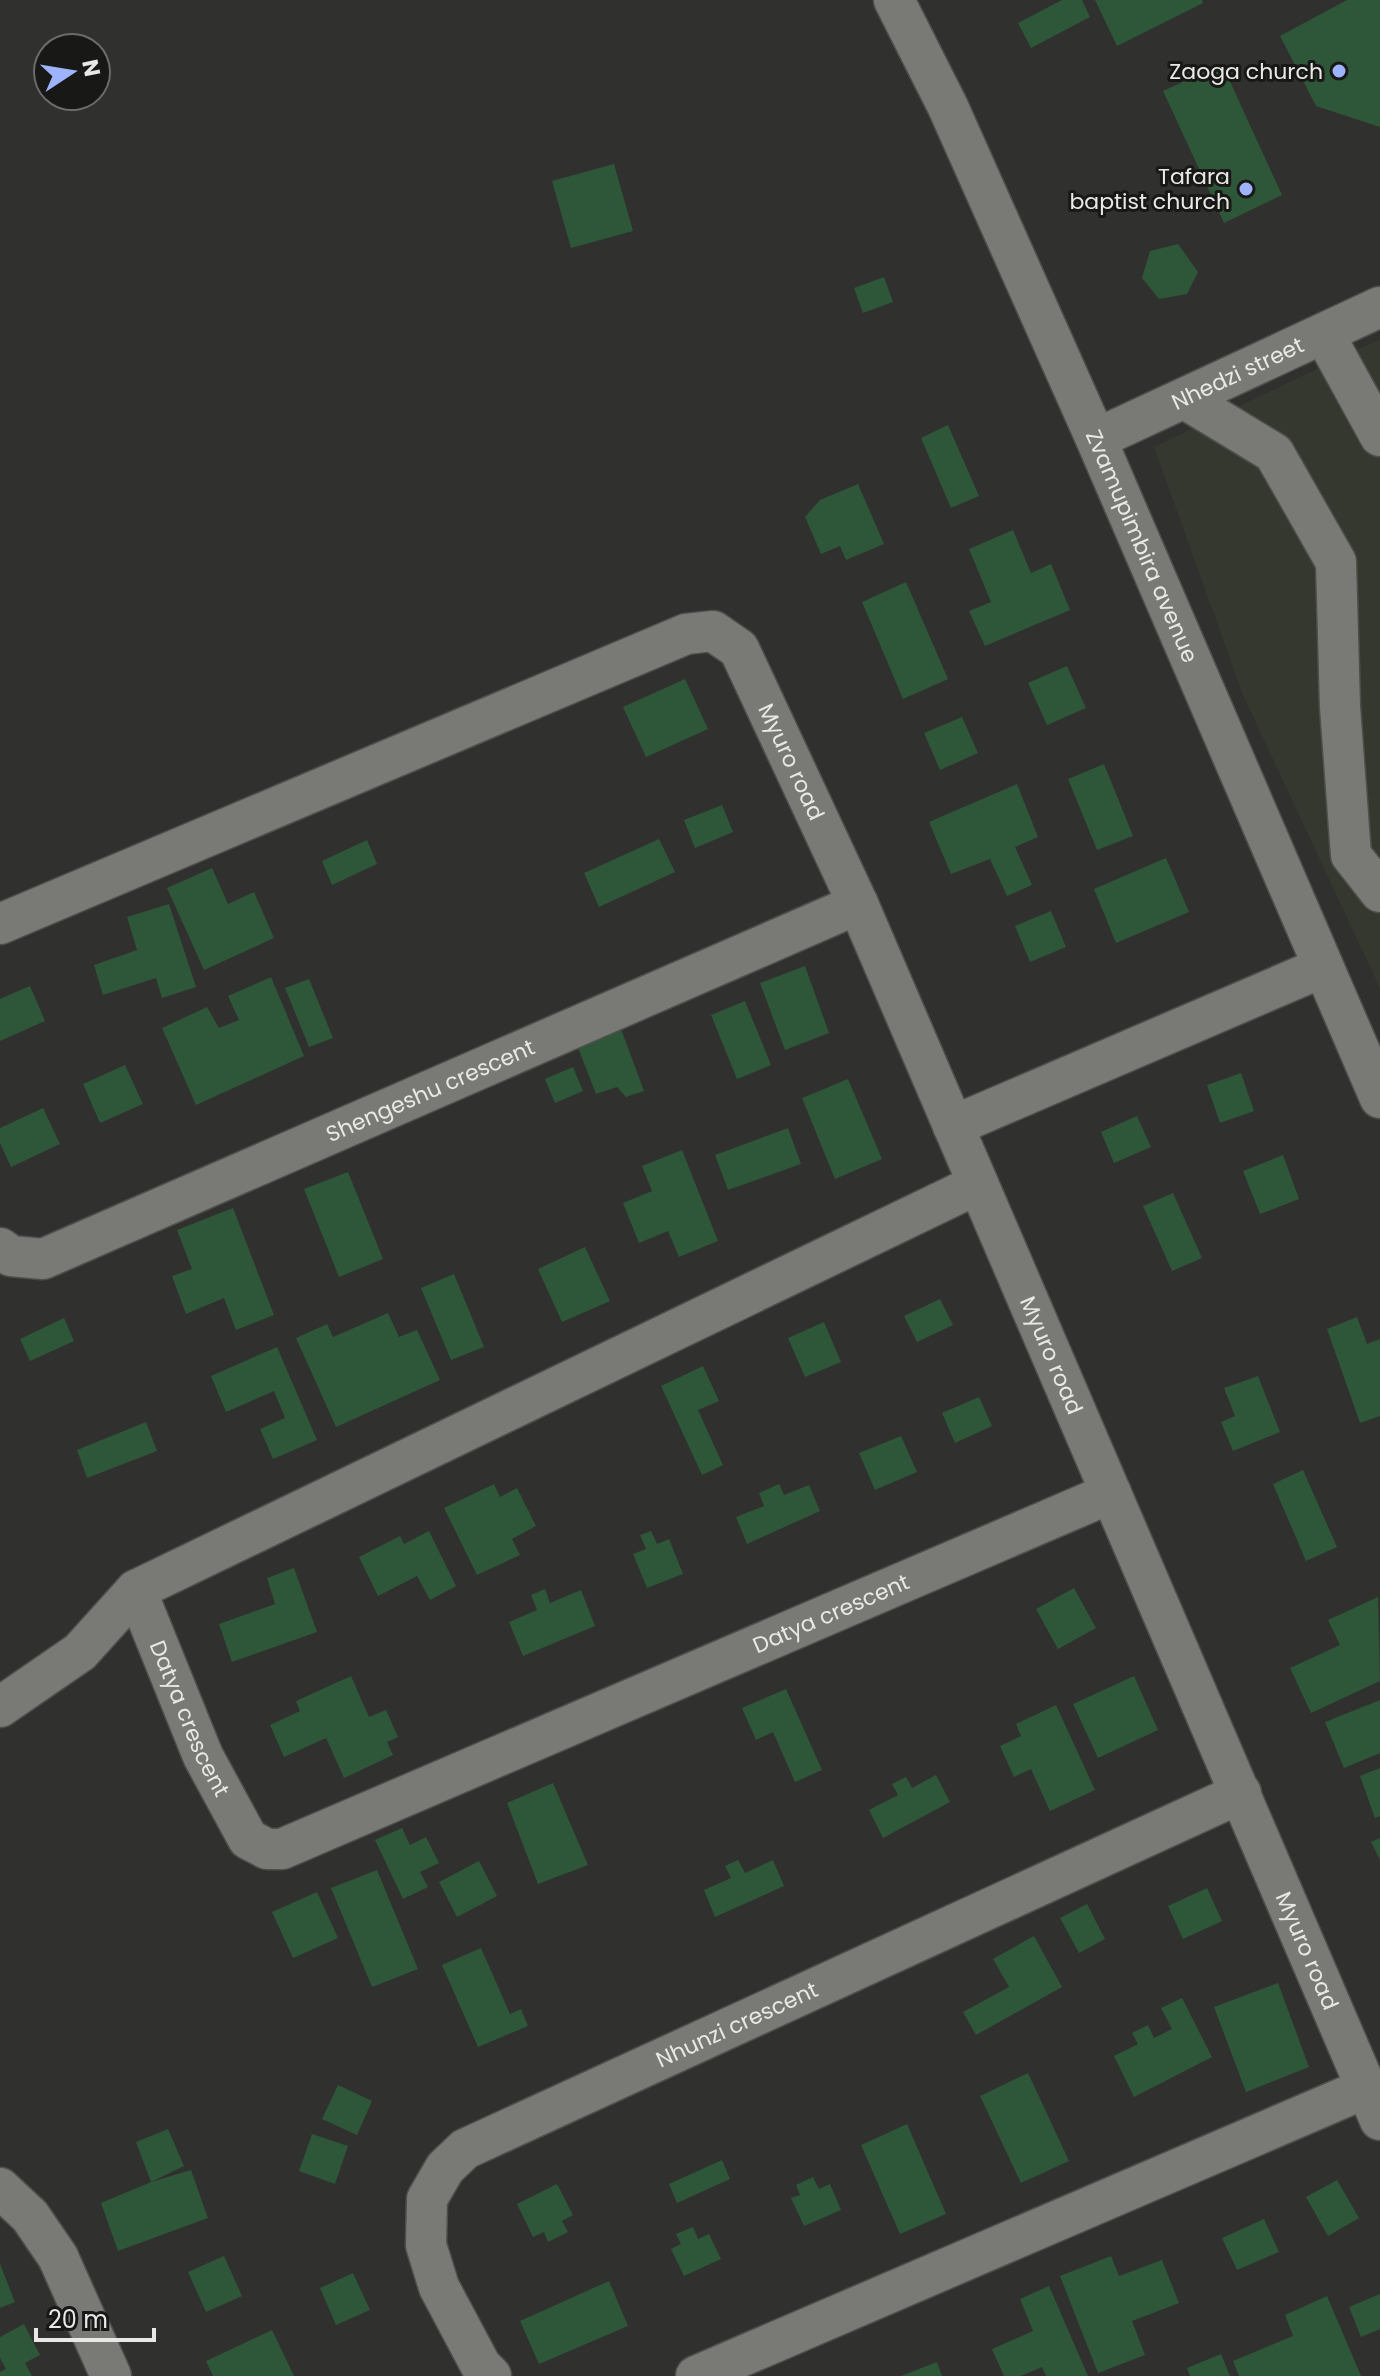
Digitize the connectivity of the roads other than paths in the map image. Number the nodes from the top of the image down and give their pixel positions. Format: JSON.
{"nodes":[{"id":1,"x":894,"y":0,"type":"edge"},
{"id":2,"x":1380,"y":307,"type":"edge"},
{"id":3,"x":1324,"y":334,"type":"junction"},
{"id":4,"x":1185,"y":399,"type":"junction"},
{"id":5,"x":1380,"y":436,"type":"edge"},
{"id":6,"x":1096,"y":439,"type":"junction"},
{"id":7,"x":1380,"y":892,"type":"edge"},
{"id":8,"x":858,"y":904,"type":"junction"},
{"id":9,"x":0,"y":924,"type":"edge"},
{"id":10,"x":1323,"y":967,"type":"junction"},
{"id":11,"x":1380,"y":1098,"type":"edge"},
{"id":12,"x":953,"y":1126,"type":"junction"},
{"id":13,"x":978,"y":1184,"type":"junction"},
{"id":14,"x":0,"y":1248,"type":"edge"},
{"id":15,"x":1111,"y":1493,"type":"junction"},
{"id":16,"x":136,"y":1590,"type":"junction"},
{"id":17,"x":0,"y":1707,"type":"edge"},
{"id":18,"x":1241,"y":1793,"type":"junction"},
{"id":19,"x":1373,"y":2104,"type":"edge"},
{"id":20,"x":0,"y":2188,"type":"edge"},
{"id":21,"x":111,"y":2376,"type":"edge"},
{"id":22,"x":491,"y":2376,"type":"edge"},
{"id":23,"x":696,"y":2376,"type":"edge"}],
"edges":[{"from":1,"to":6,"type":"street","name":"Zvamupimbira avenue"},
{"from":2,"to":3,"type":"street","name":"Nhedzi street"},
{"from":3,"to":4,"type":"street","name":"Nhedzi street"},
{"from":3,"to":5,"type":"street"},
{"from":4,"to":6,"type":"street","name":"Nhedzi street"},
{"from":4,"to":7,"type":"street"},
{"from":6,"to":10,"type":"street","name":"Zvamupimbira avenue"},
{"from":8,"to":9,"type":"street","name":"Myuro road"},
{"from":8,"to":12,"type":"street","name":"Myuro road"},
{"from":8,"to":14,"type":"street","name":"Shengeshu crescent"},
{"from":10,"to":11,"type":"street","name":"Zvamupimbira avenue"},
{"from":10,"to":12,"type":"street"},
{"from":12,"to":13,"type":"street","name":"Myuro road"},
{"from":13,"to":15,"type":"street","name":"Myuro road"},
{"from":13,"to":16,"type":"street"},
{"from":15,"to":16,"type":"street","name":"Datya crescent"},
{"from":15,"to":18,"type":"street","name":"Myuro road"},
{"from":16,"to":17,"type":"street"},
{"from":18,"to":19,"type":"street","name":"Myuro road"},
{"from":18,"to":22,"type":"street","name":"Nhunzi crescent"},
{"from":19,"to":23,"type":"street"},
{"from":20,"to":21,"type":"street"}]}
